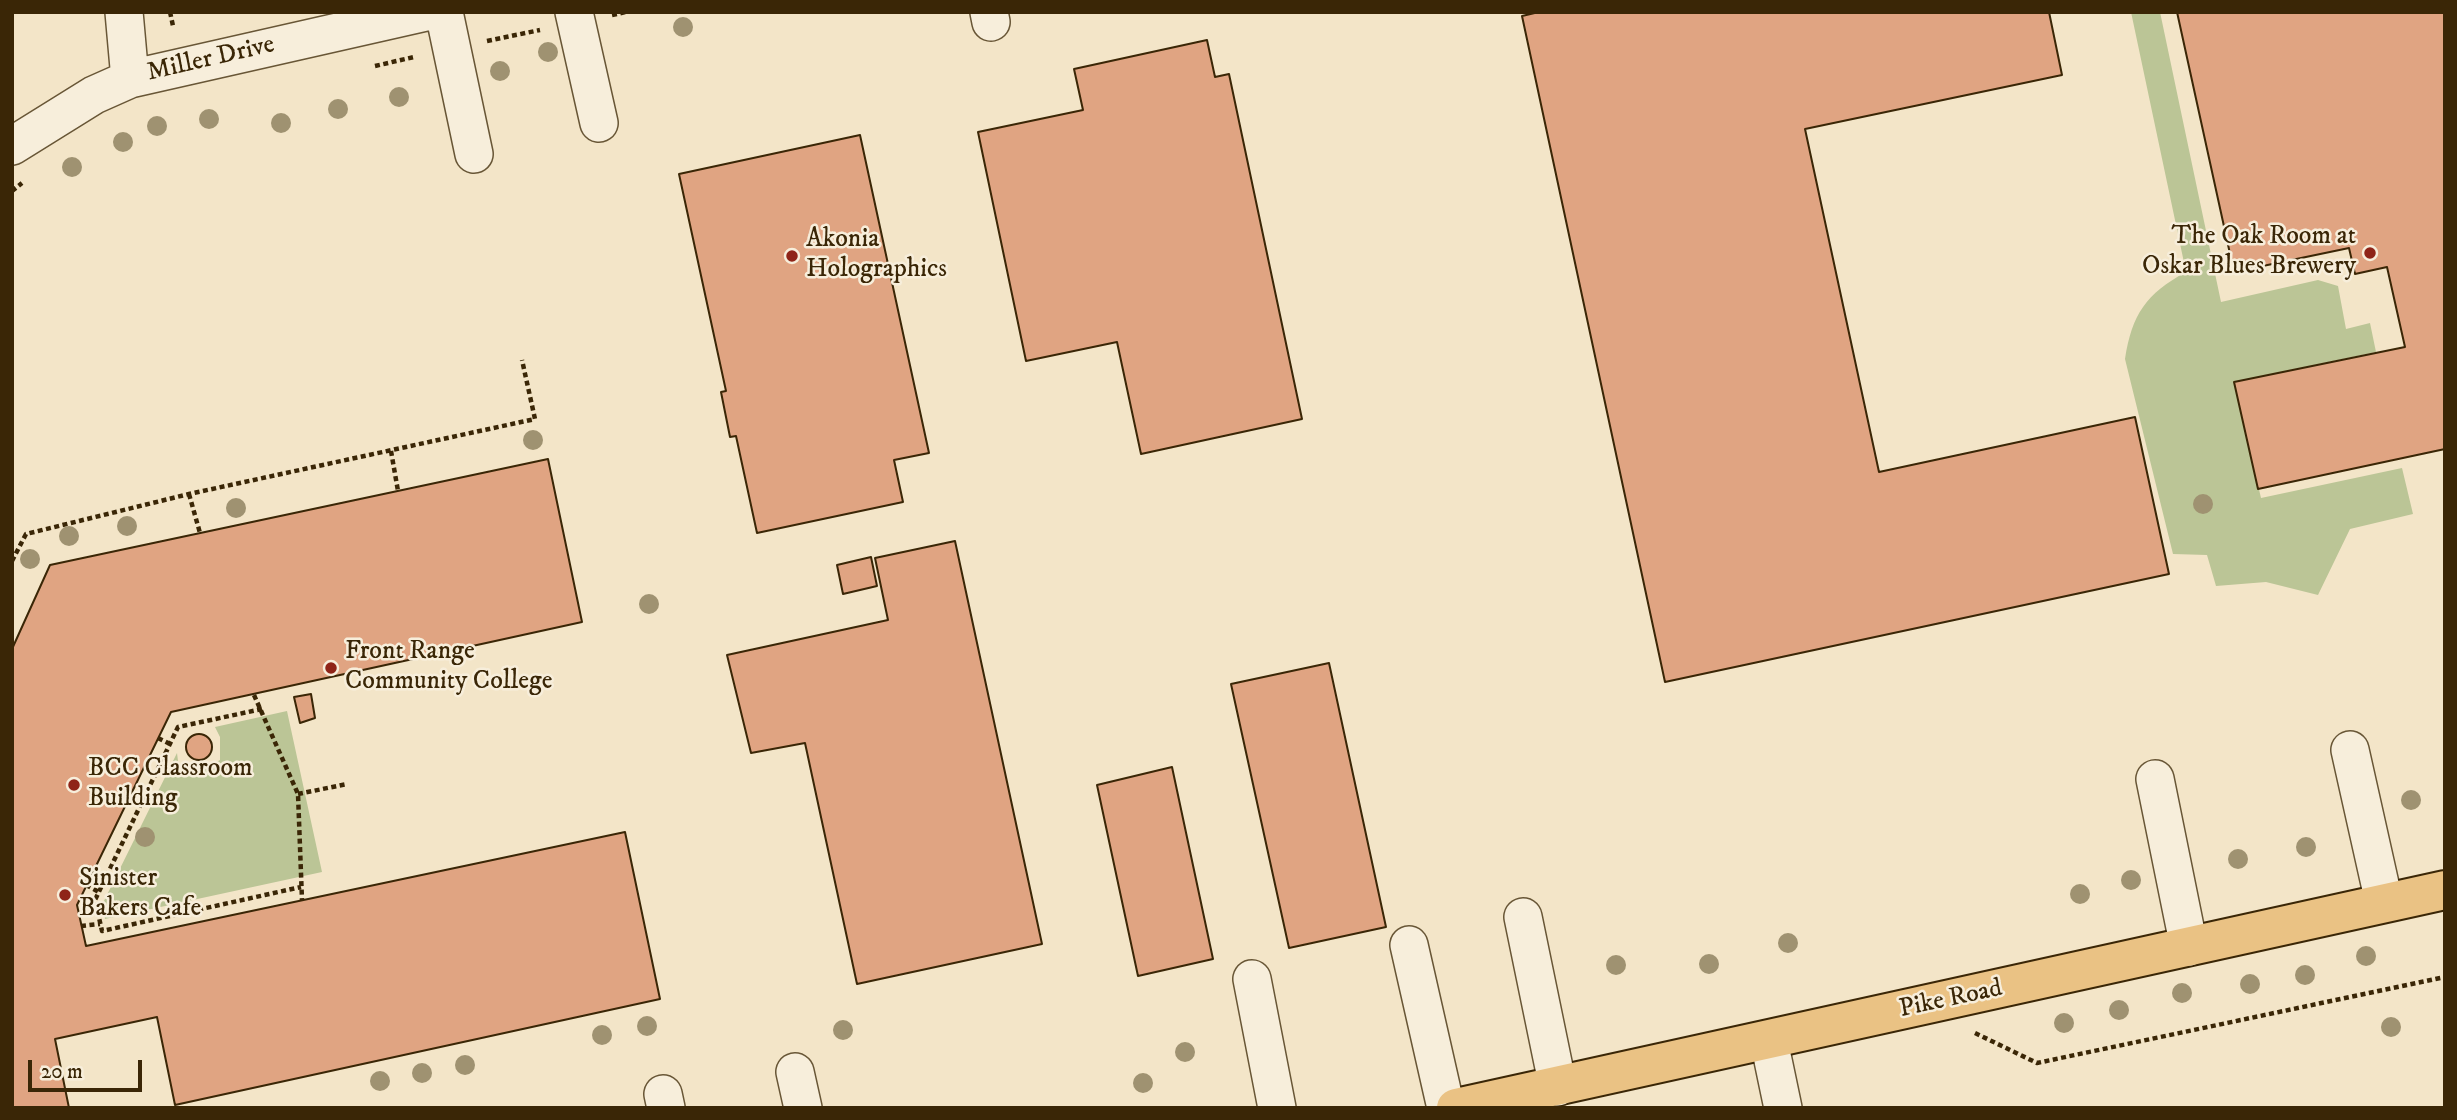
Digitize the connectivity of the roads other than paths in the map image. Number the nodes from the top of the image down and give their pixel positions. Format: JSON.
{"nodes":[{"id":1,"x":124,"y":12,"type":"edge"},
{"id":2,"x":426,"y":12,"type":"edge"},
{"id":3,"x":444,"y":12,"type":"edge"},
{"id":4,"x":563,"y":20,"type":"edge"},
{"id":5,"x":130,"y":79,"type":"junction"},
{"id":6,"x":598,"y":123,"type":"dead end"},
{"id":7,"x":474,"y":155,"type":"dead end"},
{"id":8,"x":22,"y":161,"type":"edge"},
{"id":9,"x":2350,"y":750,"type":"dead end"},
{"id":10,"x":2155,"y":779,"type":"dead end"},
{"id":11,"x":2445,"y":890,"type":"edge"},
{"id":12,"x":2384,"y":902,"type":"junction"},
{"id":13,"x":1523,"y":917,"type":"dead end"},
{"id":14,"x":1409,"y":945,"type":"dead end"},
{"id":15,"x":2189,"y":947,"type":"junction"},
{"id":16,"x":1252,"y":979,"type":"dead end"},
{"id":17,"x":1769,"y":1041,"type":"junction"},
{"id":18,"x":795,"y":1072,"type":"dead end"},
{"id":19,"x":1558,"y":1087,"type":"junction"},
{"id":20,"x":803,"y":1108,"type":"edge"},
{"id":21,"x":1278,"y":1108,"type":"edge"},
{"id":22,"x":1446,"y":1108,"type":"edge"},
{"id":23,"x":1456,"y":1108,"type":"edge"},
{"id":24,"x":1783,"y":1108,"type":"edge"}],
"edges":[{"from":1,"to":5,"type":"street"},
{"from":2,"to":5,"type":"street","name":"Miller Drive"},
{"from":3,"to":7,"type":"street"},
{"from":4,"to":6,"type":"street"},
{"from":5,"to":8,"type":"street","name":"Miller Drive"},
{"from":9,"to":12,"type":"street"},
{"from":10,"to":15,"type":"street"},
{"from":11,"to":12,"type":"main road","name":"Pike Road"},
{"from":12,"to":15,"type":"main road","name":"Pike Road"},
{"from":13,"to":19,"type":"street"},
{"from":14,"to":22,"type":"street"},
{"from":15,"to":17,"type":"main road","name":"Pike Road"},
{"from":16,"to":21,"type":"street"},
{"from":17,"to":19,"type":"main road","name":"Pike Road"},
{"from":17,"to":24,"type":"street"},
{"from":18,"to":20,"type":"street"},
{"from":19,"to":23,"type":"main road","name":"Pike Road"}]}
